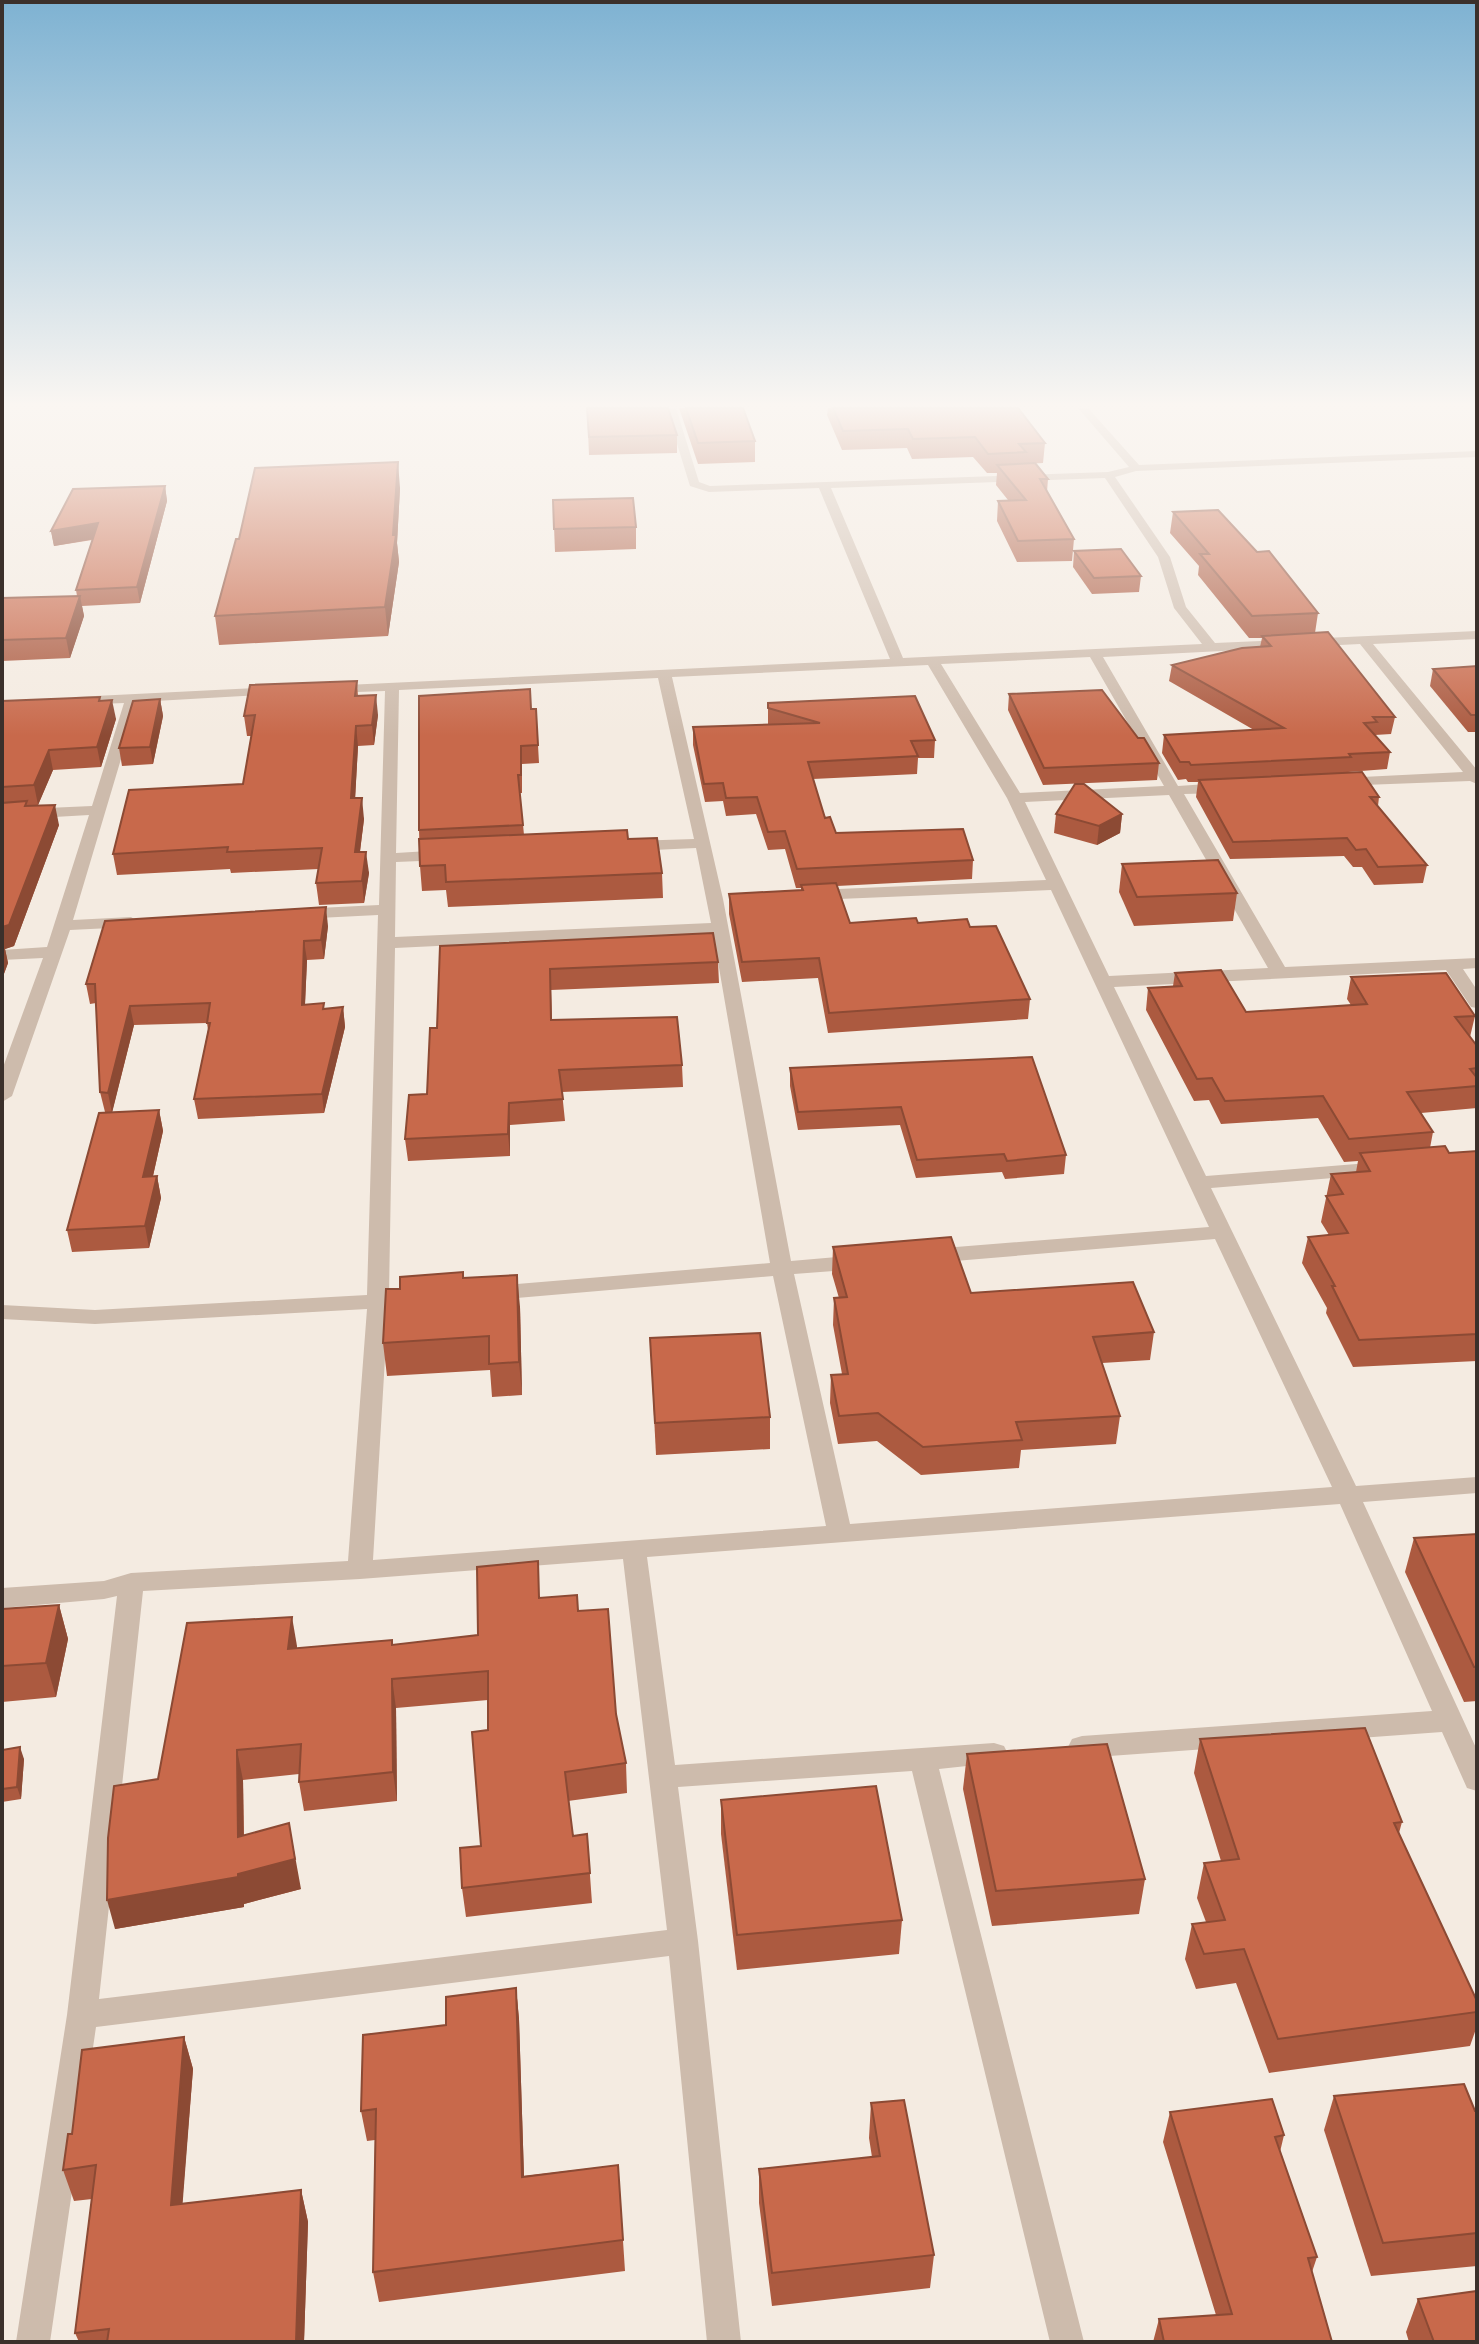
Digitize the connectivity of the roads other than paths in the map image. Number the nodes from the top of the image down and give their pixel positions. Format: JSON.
{"nodes":[{"id":1,"x":837,"y":517,"type":"edge"},
{"id":2,"x":1137,"y":517,"type":"edge"},
{"id":3,"x":1477,"y":635,"type":"edge"},
{"id":4,"x":1363,"y":640,"type":"junction"},
{"id":5,"x":1211,"y":647,"type":"junction"},
{"id":6,"x":1094,"y":653,"type":"junction"},
{"id":7,"x":932,"y":661,"type":"junction"},
{"id":8,"x":898,"y":662,"type":"junction"},
{"id":9,"x":664,"y":673,"type":"junction"},
{"id":10,"x":392,"y":686,"type":"junction"},
{"id":11,"x":317,"y":689,"type":"edge"},
{"id":12,"x":286,"y":691,"type":"edge"},
{"id":13,"x":132,"y":698,"type":"junction"},
{"id":14,"x":60,"y":701,"type":"edge"},
{"id":15,"x":1476,"y":778,"type":"edge"},
{"id":16,"x":1333,"y":783,"type":"edge"},
{"id":17,"x":1238,"y":788,"type":"edge"},
{"id":18,"x":1175,"y":791,"type":"junction"},
{"id":19,"x":1015,"y":798,"type":"junction"},
{"id":20,"x":98,"y":810,"type":"junction"},
{"id":21,"x":2,"y":815,"type":"edge"},
{"id":22,"x":701,"y":843,"type":"junction"},
{"id":23,"x":607,"y":847,"type":"edge"},
{"id":24,"x":467,"y":854,"type":"edge"},
{"id":25,"x":389,"y":858,"type":"junction"},
{"id":26,"x":1055,"y":885,"type":"junction"},
{"id":27,"x":792,"y":896,"type":"edge"},
{"id":28,"x":387,"y":910,"type":"junction"},
{"id":29,"x":279,"y":915,"type":"edge"},
{"id":30,"x":155,"y":921,"type":"edge"},
{"id":31,"x":63,"y":925,"type":"junction"},
{"id":32,"x":719,"y":928,"type":"junction"},
{"id":33,"x":386,"y":943,"type":"junction"},
{"id":34,"x":51,"y":952,"type":"junction"},
{"id":35,"x":2,"y":955,"type":"edge"},
{"id":36,"x":1477,"y":963,"type":"edge"},
{"id":37,"x":1451,"y":964,"type":"junction"},
{"id":38,"x":1279,"y":972,"type":"junction"},
{"id":39,"x":1102,"y":982,"type":"junction"},
{"id":40,"x":1477,"y":1003,"type":"edge"},
{"id":41,"x":2,"y":1096,"type":"edge"},
{"id":42,"x":1402,"y":1166,"type":"edge"},
{"id":43,"x":1198,"y":1183,"type":"junction"},
{"id":44,"x":1221,"y":1232,"type":"junction"},
{"id":45,"x":907,"y":1258,"type":"edge"},
{"id":46,"x":876,"y":1260,"type":"edge"},
{"id":47,"x":782,"y":1268,"type":"junction"},
{"id":48,"x":472,"y":1295,"type":"edge"},
{"id":49,"x":425,"y":1299,"type":"edge"},
{"id":50,"x":378,"y":1302,"type":"junction"},
{"id":51,"x":2,"y":1312,"type":"edge"},
{"id":52,"x":1477,"y":1485,"type":"edge"},
{"id":53,"x":1348,"y":1495,"type":"junction"},
{"id":54,"x":840,"y":1534,"type":"junction"},
{"id":55,"x":634,"y":1549,"type":"junction"},
{"id":56,"x":360,"y":1570,"type":"junction"},
{"id":57,"x":131,"y":1582,"type":"junction"},
{"id":58,"x":2,"y":1598,"type":"edge"},
{"id":59,"x":1448,"y":1721,"type":"junction"},
{"id":60,"x":1050,"y":1750,"type":"edge"},
{"id":61,"x":1018,"y":1752,"type":"edge"},
{"id":62,"x":923,"y":1759,"type":"junction"},
{"id":63,"x":663,"y":1777,"type":"junction"},
{"id":64,"x":1477,"y":1780,"type":"edge"},
{"id":65,"x":683,"y":1941,"type":"junction"},
{"id":66,"x":82,"y":2015,"type":"junction"},
{"id":67,"x":33,"y":2342,"type":"edge"},
{"id":68,"x":724,"y":2342,"type":"edge"},
{"id":69,"x":1067,"y":2342,"type":"edge"}],
"edges":[{"from":1,"to":8,"type":"street"},
{"from":2,"to":5,"type":"street"},
{"from":3,"to":4,"type":"street"},
{"from":4,"to":5,"type":"street"},
{"from":4,"to":15,"type":"street"},
{"from":5,"to":6,"type":"street"},
{"from":6,"to":7,"type":"street"},
{"from":6,"to":18,"type":"street"},
{"from":7,"to":8,"type":"street"},
{"from":7,"to":19,"type":"street"},
{"from":8,"to":9,"type":"street"},
{"from":9,"to":10,"type":"street"},
{"from":9,"to":22,"type":"street"},
{"from":10,"to":11,"type":"street"},
{"from":10,"to":25,"type":"street"},
{"from":12,"to":13,"type":"street"},
{"from":13,"to":14,"type":"street"},
{"from":13,"to":20,"type":"street"},
{"from":15,"to":16,"type":"street"},
{"from":17,"to":18,"type":"street"},
{"from":18,"to":19,"type":"street"},
{"from":18,"to":38,"type":"street"},
{"from":19,"to":26,"type":"street"},
{"from":20,"to":21,"type":"street"},
{"from":20,"to":31,"type":"street"},
{"from":22,"to":23,"type":"street"},
{"from":22,"to":32,"type":"street"},
{"from":24,"to":25,"type":"street"},
{"from":25,"to":28,"type":"street"},
{"from":26,"to":27,"type":"street"},
{"from":26,"to":39,"type":"street"},
{"from":28,"to":29,"type":"street"},
{"from":28,"to":33,"type":"street"},
{"from":30,"to":31,"type":"street"},
{"from":31,"to":34,"type":"street"},
{"from":32,"to":33,"type":"street"},
{"from":32,"to":47,"type":"street"},
{"from":33,"to":50,"type":"street"},
{"from":34,"to":35,"type":"street"},
{"from":34,"to":41,"type":"street"},
{"from":36,"to":37,"type":"street"},
{"from":37,"to":38,"type":"street"},
{"from":37,"to":40,"type":"street"},
{"from":38,"to":39,"type":"street"},
{"from":39,"to":43,"type":"street"},
{"from":42,"to":43,"type":"street"},
{"from":43,"to":44,"type":"street"},
{"from":44,"to":45,"type":"street"},
{"from":44,"to":53,"type":"street"},
{"from":46,"to":47,"type":"street"},
{"from":47,"to":48,"type":"street"},
{"from":47,"to":54,"type":"street"},
{"from":49,"to":50,"type":"street"},
{"from":50,"to":51,"type":"street"},
{"from":50,"to":56,"type":"street"},
{"from":52,"to":53,"type":"street"},
{"from":53,"to":54,"type":"street"},
{"from":53,"to":59,"type":"street"},
{"from":54,"to":55,"type":"street"},
{"from":55,"to":56,"type":"street"},
{"from":55,"to":63,"type":"street"},
{"from":56,"to":57,"type":"street"},
{"from":57,"to":58,"type":"street"},
{"from":57,"to":66,"type":"street"},
{"from":59,"to":60,"type":"street"},
{"from":59,"to":64,"type":"street"},
{"from":61,"to":62,"type":"street"},
{"from":62,"to":63,"type":"street"},
{"from":62,"to":69,"type":"street"},
{"from":63,"to":65,"type":"street"},
{"from":65,"to":66,"type":"street"},
{"from":65,"to":68,"type":"street"},
{"from":66,"to":67,"type":"street"}]}
